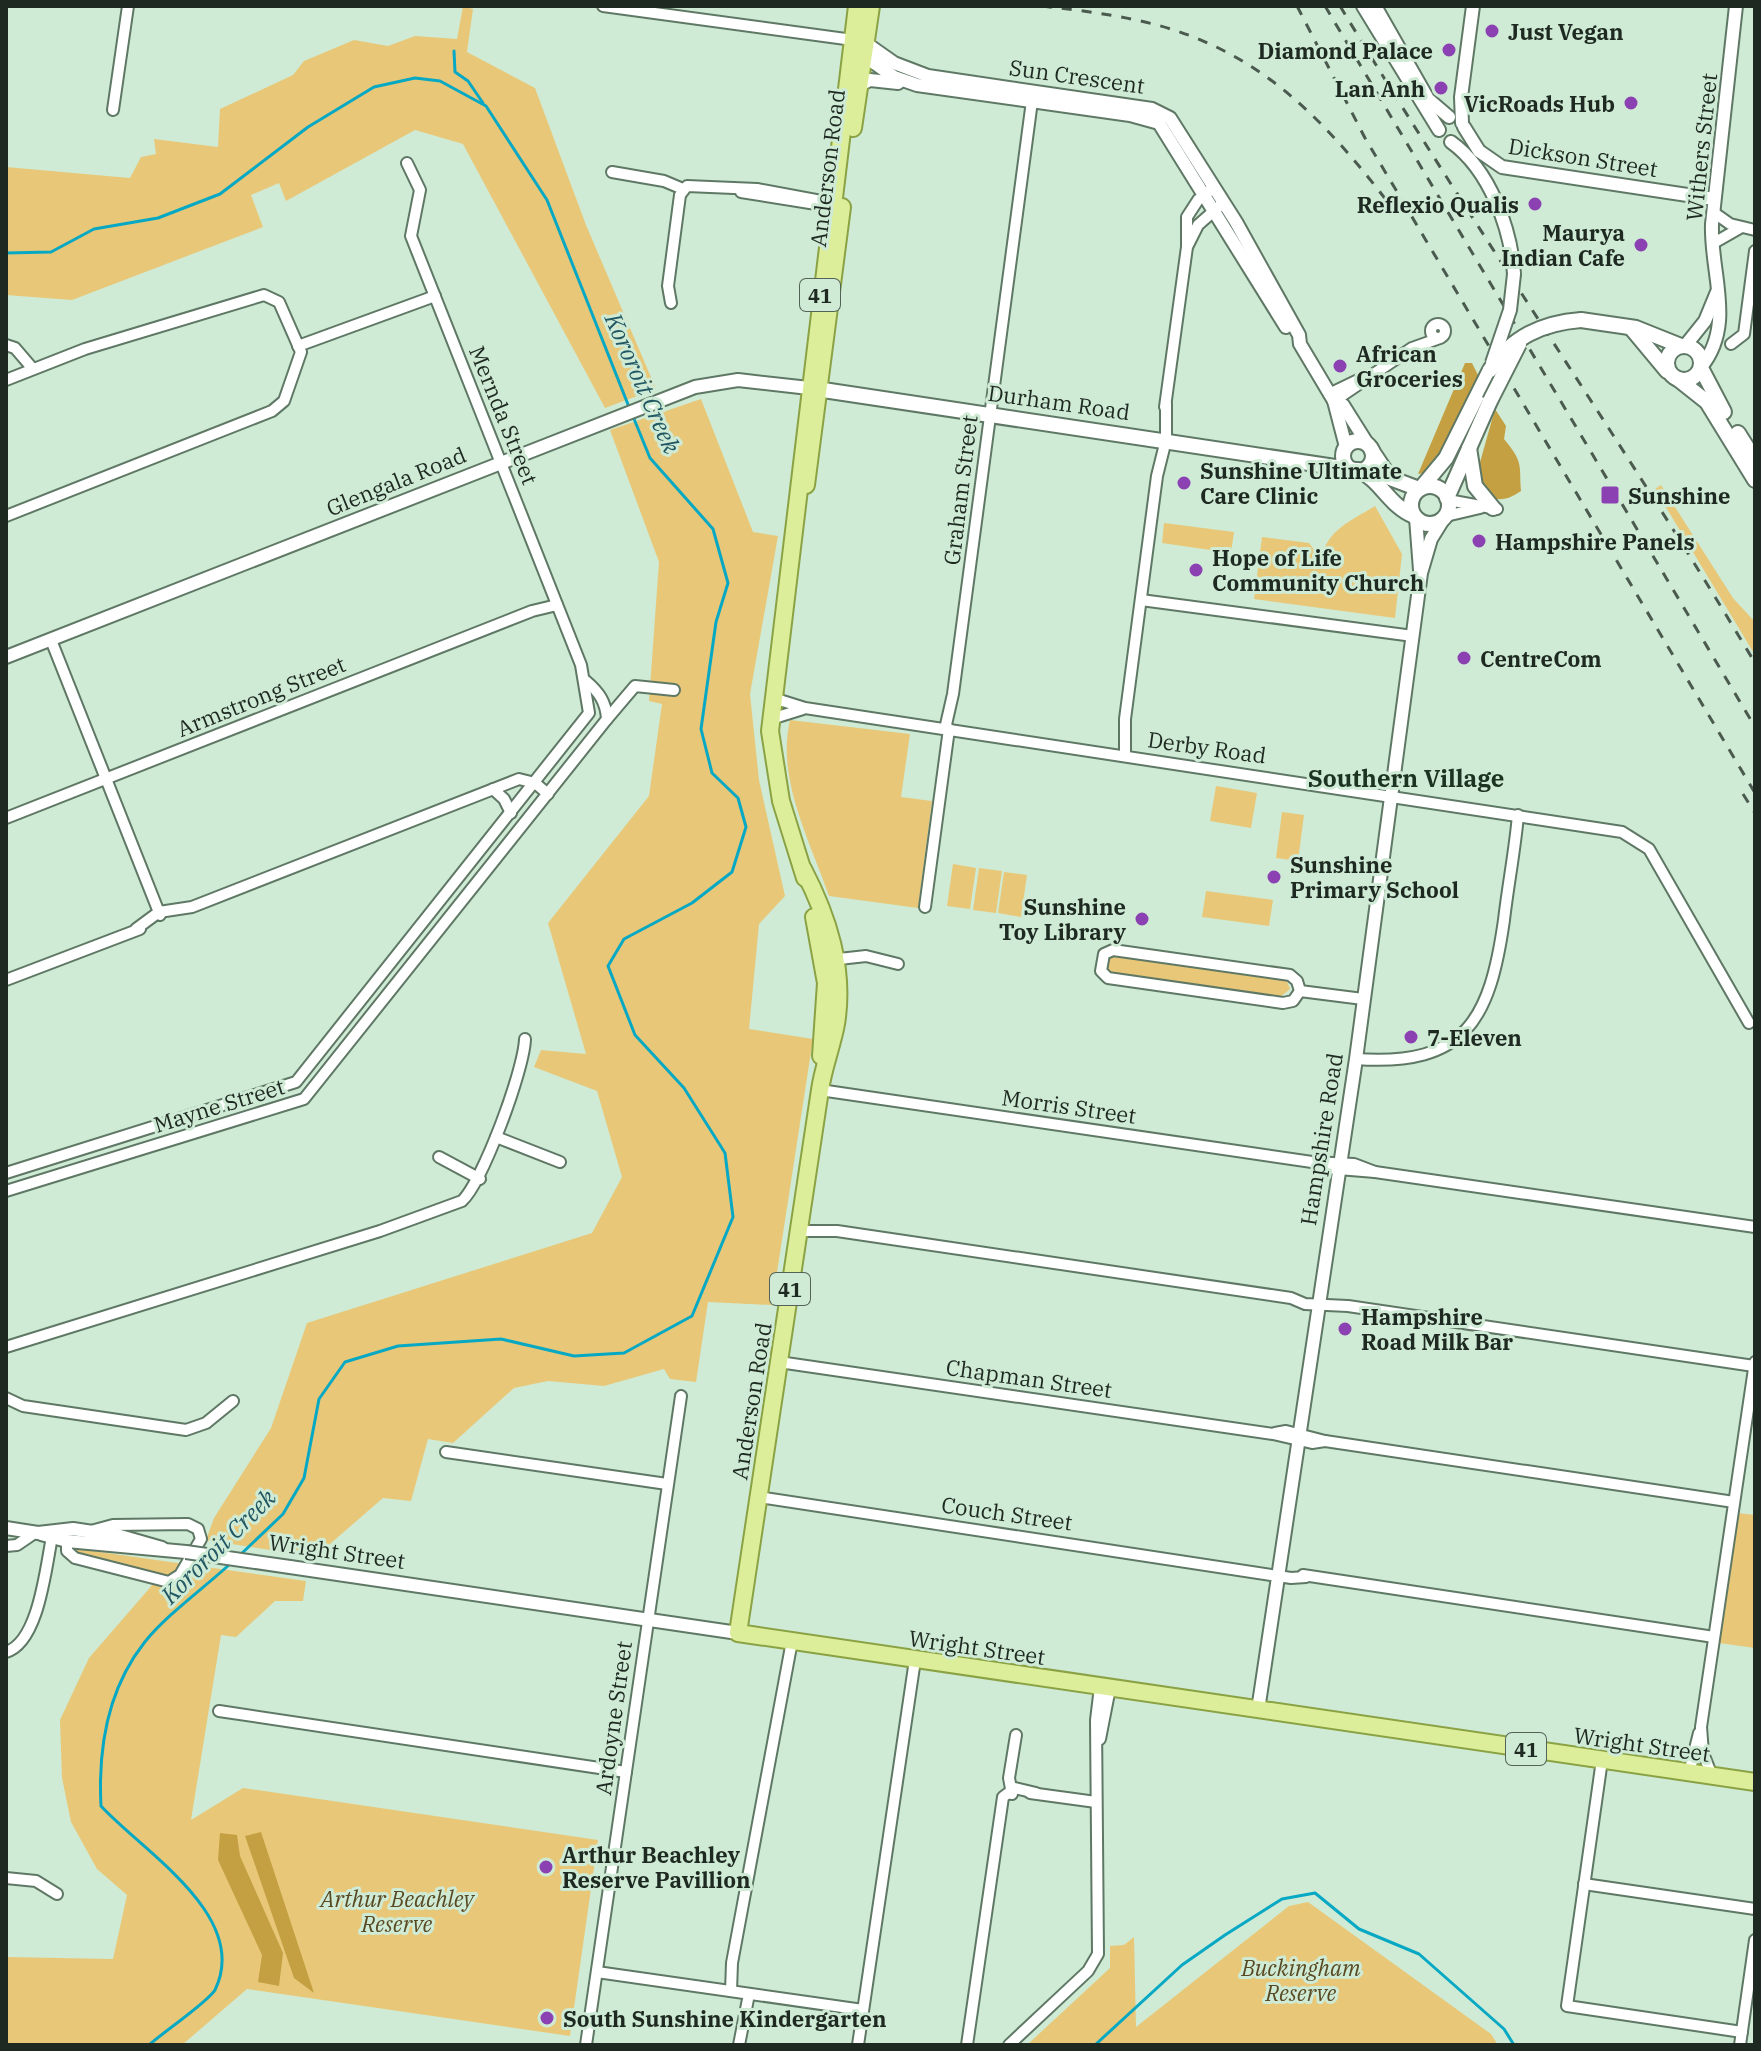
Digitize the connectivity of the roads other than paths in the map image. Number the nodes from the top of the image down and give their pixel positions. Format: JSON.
{"nodes":[{"id":1,"x":128,"y":6,"type":"edge"},
{"id":2,"x":603,"y":6,"type":"edge"},
{"id":3,"x":1363,"y":6,"type":"edge"},
{"id":4,"x":1375,"y":6,"type":"edge"},
{"id":5,"x":1473,"y":6,"type":"edge"},
{"id":6,"x":1736,"y":6,"type":"edge"},
{"id":7,"x":860,"y":7,"type":"edge"},
{"id":8,"x":862,"y":40,"type":"junction"},
{"id":9,"x":859,"y":85,"type":"junction"},
{"id":10,"x":917,"y":85,"type":"junction"},
{"id":11,"x":1033,"y":97,"type":"junction"},
{"id":12,"x":1461,"y":97,"type":"junction"},
{"id":13,"x":113,"y":110,"type":"dead end"},
{"id":14,"x":1449,"y":117,"type":"junction"},
{"id":15,"x":1463,"y":125,"type":"junction"},
{"id":16,"x":1439,"y":130,"type":"junction"},
{"id":17,"x":1451,"y":142,"type":"junction"},
{"id":18,"x":407,"y":163,"type":"dead end"},
{"id":19,"x":612,"y":172,"type":"dead end"},
{"id":20,"x":683,"y":189,"type":"junction"},
{"id":21,"x":1209,"y":190,"type":"junction"},
{"id":22,"x":837,"y":204,"type":"junction"},
{"id":23,"x":1713,"y":206,"type":"junction"},
{"id":24,"x":1220,"y":208,"type":"junction"},
{"id":25,"x":1740,"y":228,"type":"junction"},
{"id":26,"x":1755,"y":230,"type":"edge"},
{"id":27,"x":1712,"y":244,"type":"junction"},
{"id":28,"x":1187,"y":247,"type":"junction"},
{"id":29,"x":1755,"y":251,"type":"edge"},
{"id":30,"x":1717,"y":292,"type":"junction"},
{"id":31,"x":435,"y":296,"type":"junction"},
{"id":32,"x":671,"y":303,"type":"dead end"},
{"id":33,"x":1628,"y":326,"type":"junction"},
{"id":34,"x":1530,"y":332,"type":"junction"},
{"id":35,"x":1731,"y":344,"type":"dead end"},
{"id":36,"x":11,"y":346,"type":"edge"},
{"id":37,"x":1683,"y":346,"type":"junction"},
{"id":38,"x":1412,"y":348,"type":"junction"},
{"id":39,"x":299,"y":349,"type":"junction"},
{"id":40,"x":1701,"y":367,"type":"junction"},
{"id":41,"x":1490,"y":370,"type":"junction"},
{"id":42,"x":28,"y":371,"type":"junction"},
{"id":43,"x":1675,"y":378,"type":"junction"},
{"id":44,"x":6,"y":380,"type":"edge"},
{"id":45,"x":815,"y":388,"type":"junction"},
{"id":46,"x":1332,"y":398,"type":"junction"},
{"id":47,"x":990,"y":414,"type":"junction"},
{"id":48,"x":1162,"y":440,"type":"junction"},
{"id":49,"x":1345,"y":448,"type":"junction"},
{"id":50,"x":1469,"y":448,"type":"junction"},
{"id":51,"x":1371,"y":449,"type":"junction"},
{"id":52,"x":1749,"y":457,"type":"edge"},
{"id":53,"x":1291,"y":460,"type":"junction"},
{"id":54,"x":500,"y":461,"type":"junction"},
{"id":55,"x":1356,"y":470,"type":"junction"},
{"id":56,"x":1755,"y":480,"type":"edge"},
{"id":57,"x":1420,"y":489,"type":"junction"},
{"id":58,"x":1446,"y":508,"type":"junction"},
{"id":59,"x":1491,"y":508,"type":"joint"},
{"id":60,"x":6,"y":516,"type":"edge"},
{"id":61,"x":1415,"y":517,"type":"junction"},
{"id":62,"x":1421,"y":573,"type":"junction"},
{"id":63,"x":1141,"y":596,"type":"junction"},
{"id":64,"x":556,"y":601,"type":"junction"},
{"id":65,"x":1413,"y":636,"type":"junction"},
{"id":66,"x":51,"y":640,"type":"junction"},
{"id":67,"x":6,"y":657,"type":"edge"},
{"id":68,"x":586,"y":681,"type":"junction"},
{"id":69,"x":674,"y":690,"type":"dead end"},
{"id":70,"x":773,"y":698,"type":"junction"},
{"id":71,"x":805,"y":708,"type":"junction"},
{"id":72,"x":607,"y":719,"type":"junction"},
{"id":73,"x":771,"y":719,"type":"junction"},
{"id":74,"x":949,"y":729,"type":"junction"},
{"id":75,"x":572,"y":737,"type":"junction"},
{"id":76,"x":585,"y":747,"type":"junction"},
{"id":77,"x":1121,"y":755,"type":"junction"},
{"id":78,"x":106,"y":779,"type":"junction"},
{"id":79,"x":535,"y":783,"type":"junction"},
{"id":80,"x":493,"y":789,"type":"junction"},
{"id":81,"x":548,"y":794,"type":"junction"},
{"id":82,"x":1390,"y":795,"type":"junction"},
{"id":83,"x":511,"y":813,"type":"junction"},
{"id":84,"x":1518,"y":815,"type":"junction"},
{"id":85,"x":6,"y":818,"type":"edge"},
{"id":86,"x":443,"y":896,"type":"junction"},
{"id":87,"x":925,"y":907,"type":"dead end"},
{"id":88,"x":456,"y":909,"type":"junction"},
{"id":89,"x":160,"y":915,"type":"junction"},
{"id":90,"x":830,"y":960,"type":"junction"},
{"id":91,"x":898,"y":964,"type":"dead end"},
{"id":92,"x":6,"y":980,"type":"edge"},
{"id":93,"x":1300,"y":991,"type":"junction"},
{"id":94,"x":1363,"y":999,"type":"junction"},
{"id":95,"x":1749,"y":1023,"type":"dead end"},
{"id":96,"x":525,"y":1039,"type":"dead end"},
{"id":97,"x":1356,"y":1059,"type":"junction"},
{"id":98,"x":820,"y":1086,"type":"junction"},
{"id":99,"x":494,"y":1142,"type":"junction"},
{"id":100,"x":439,"y":1157,"type":"dead end"},
{"id":101,"x":560,"y":1162,"type":"dead end"},
{"id":102,"x":1340,"y":1166,"type":"junction"},
{"id":103,"x":6,"y":1173,"type":"edge"},
{"id":104,"x":479,"y":1179,"type":"junction"},
{"id":105,"x":6,"y":1191,"type":"edge"},
{"id":106,"x":800,"y":1226,"type":"junction"},
{"id":107,"x":1755,"y":1227,"type":"edge"},
{"id":108,"x":1319,"y":1302,"type":"junction"},
{"id":109,"x":6,"y":1347,"type":"edge"},
{"id":110,"x":779,"y":1362,"type":"junction"},
{"id":111,"x":1755,"y":1364,"type":"edge"},
{"id":112,"x":681,"y":1396,"type":"dead end"},
{"id":113,"x":6,"y":1398,"type":"edge"},
{"id":114,"x":233,"y":1401,"type":"dead end"},
{"id":115,"x":1299,"y":1437,"type":"junction"},
{"id":116,"x":446,"y":1452,"type":"dead end"},
{"id":117,"x":667,"y":1484,"type":"junction"},
{"id":118,"x":759,"y":1497,"type":"junction"},
{"id":119,"x":1734,"y":1502,"type":"junction"},
{"id":120,"x":6,"y":1528,"type":"edge"},
{"id":121,"x":89,"y":1531,"type":"junction"},
{"id":122,"x":37,"y":1532,"type":"junction"},
{"id":123,"x":52,"y":1535,"type":"junction"},
{"id":124,"x":67,"y":1541,"type":"junction"},
{"id":125,"x":6,"y":1546,"type":"edge"},
{"id":126,"x":162,"y":1548,"type":"junction"},
{"id":127,"x":45,"y":1561,"type":"junction"},
{"id":128,"x":1279,"y":1573,"type":"junction"},
{"id":129,"x":646,"y":1620,"type":"junction"},
{"id":130,"x":738,"y":1633,"type":"junction"},
{"id":131,"x":1714,"y":1637,"type":"junction"},
{"id":132,"x":792,"y":1641,"type":"junction"},
{"id":133,"x":6,"y":1652,"type":"edge"},
{"id":134,"x":915,"y":1660,"type":"junction"},
{"id":135,"x":1105,"y":1688,"type":"junction"},
{"id":136,"x":1258,"y":1710,"type":"junction"},
{"id":137,"x":219,"y":1711,"type":"dead end"},
{"id":138,"x":1701,"y":1727,"type":"junction"},
{"id":139,"x":1016,"y":1735,"type":"dead end"},
{"id":140,"x":1602,"y":1760,"type":"junction"},
{"id":141,"x":626,"y":1772,"type":"junction"},
{"id":142,"x":1689,"y":1773,"type":"junction"},
{"id":143,"x":1712,"y":1776,"type":"junction"},
{"id":144,"x":1755,"y":1782,"type":"edge"},
{"id":145,"x":1011,"y":1792,"type":"junction"},
{"id":146,"x":1096,"y":1799,"type":"junction"},
{"id":147,"x":6,"y":1878,"type":"edge"},
{"id":148,"x":1584,"y":1884,"type":"junction"},
{"id":149,"x":57,"y":1894,"type":"dead end"},
{"id":150,"x":1755,"y":1909,"type":"edge"},
{"id":151,"x":1755,"y":1940,"type":"edge"},
{"id":152,"x":597,"y":1972,"type":"junction"},
{"id":153,"x":727,"y":1991,"type":"junction"},
{"id":154,"x":749,"y":1994,"type":"junction"},
{"id":155,"x":863,"y":2010,"type":"junction"},
{"id":156,"x":1742,"y":2032,"type":"junction"},
{"id":157,"x":969,"y":2043,"type":"edge"},
{"id":158,"x":586,"y":2045,"type":"edge"},
{"id":159,"x":739,"y":2045,"type":"edge"},
{"id":160,"x":858,"y":2045,"type":"edge"},
{"id":161,"x":1009,"y":2045,"type":"edge"},
{"id":162,"x":1740,"y":2045,"type":"edge"}],
"edges":[{"from":1,"to":13,"type":"street"},
{"from":2,"to":8,"type":"street"},
{"from":3,"to":16,"type":"street"},
{"from":4,"to":14,"type":"street"},
{"from":5,"to":12,"type":"street"},
{"from":6,"to":23,"type":"street","name":"Withers Street"},
{"from":7,"to":8,"type":"main road","name":"Anderson Road","number":"41"},
{"from":8,"to":9,"type":"main road","name":"Anderson Road","number":"41"},
{"from":8,"to":10,"type":"street","name":"Sun Crescent"},
{"from":8,"to":11,"type":"street","name":"Sun Crescent"},
{"from":8,"to":22,"type":"main road","name":"Anderson Road","number":"41"},
{"from":9,"to":10,"type":"street"},
{"from":9,"to":22,"type":"main road","name":"Anderson Road","number":"41"},
{"from":10,"to":11,"type":"street","name":"Sun Crescent"},
{"from":11,"to":21,"type":"street","name":"Sun Crescent"},
{"from":11,"to":47,"type":"street","name":"Graham Street"},
{"from":12,"to":14,"type":"street"},
{"from":12,"to":15,"type":"street"},
{"from":14,"to":15,"type":"street"},
{"from":14,"to":16,"type":"street"},
{"from":15,"to":17,"type":"street"},
{"from":15,"to":23,"type":"street","name":"Dickson Street"},
{"from":16,"to":17,"type":"street"},
{"from":17,"to":41,"type":"street","bridge":true},
{"from":18,"to":31,"type":"street","name":"Mernda Street"},
{"from":19,"to":20,"type":"street"},
{"from":20,"to":22,"type":"street"},
{"from":20,"to":32,"type":"street"},
{"from":21,"to":24,"type":"street","name":"Sun Crescent"},
{"from":21,"to":28,"type":"street"},
{"from":22,"to":45,"type":"main road","name":"Anderson Road","number":"41"},
{"from":23,"to":25,"type":"street","name":"Dickson Street"},
{"from":23,"to":27,"type":"street","name":"Withers Street"},
{"from":24,"to":28,"type":"street"},
{"from":24,"to":46,"type":"street","name":"Sun Crescent"},
{"from":25,"to":26,"type":"street","name":"Dickson Street"},
{"from":25,"to":27,"type":"street"},
{"from":27,"to":30,"type":"street","name":"Withers Street"},
{"from":28,"to":48,"type":"street"},
{"from":29,"to":35,"type":"street"},
{"from":30,"to":37,"type":"street"},
{"from":30,"to":40,"type":"street","name":"Withers Street"},
{"from":31,"to":39,"type":"street"},
{"from":31,"to":54,"type":"street","name":"Mernda Street"},
{"from":33,"to":34,"type":"main road","bridge":true},
{"from":33,"to":37,"type":"main road"},
{"from":33,"to":43,"type":"main road"},
{"from":34,"to":41,"type":"main road","bridge":true},
{"from":34,"to":50,"type":"main road","name":"Hampshire Road","bridge":true},
{"from":36,"to":42,"type":"street"},
{"from":37,"to":40,"type":"main road"},
{"from":37,"to":43,"type":"main road"},
{"from":38,"to":38,"type":"street"},
{"from":38,"to":46,"type":"street"},
{"from":39,"to":42,"type":"street"},
{"from":39,"to":60,"type":"street"},
{"from":40,"to":43,"type":"main road"},
{"from":40,"to":52,"type":"main road"},
{"from":41,"to":57,"type":"main road"},
{"from":42,"to":44,"type":"street"},
{"from":43,"to":52,"type":"main road"},
{"from":45,"to":47,"type":"main road","name":"Durham Road"},
{"from":45,"to":54,"type":"street","name":"Glengala Road"},
{"from":45,"to":70,"type":"main road","name":"Anderson Road","number":"41"},
{"from":46,"to":49,"type":"street","name":"Sun Crescent"},
{"from":46,"to":51,"type":"street","name":"Sun Crescent"},
{"from":47,"to":48,"type":"main road","name":"Durham Road"},
{"from":47,"to":74,"type":"street","name":"Graham Street"},
{"from":48,"to":53,"type":"main road","name":"Durham Road"},
{"from":48,"to":63,"type":"street"},
{"from":49,"to":51,"type":"main road"},
{"from":49,"to":53,"type":"main road","name":"Durham Road"},
{"from":49,"to":55,"type":"main road"},
{"from":50,"to":58,"type":"main road","name":"Hampshire Road"},
{"from":50,"to":59,"type":"main road"},
{"from":51,"to":55,"type":"main road"},
{"from":51,"to":57,"type":"main road","name":"Sun Crescent"},
{"from":52,"to":56,"type":"main road"},
{"from":53,"to":55,"type":"main road","name":"Durham Road"},
{"from":54,"to":64,"type":"street","name":"Mernda Street"},
{"from":54,"to":66,"type":"street","name":"Glengala Road"},
{"from":55,"to":61,"type":"main road"},
{"from":57,"to":58,"type":"main road"},
{"from":57,"to":61,"type":"main road"},
{"from":58,"to":59,"type":"street"},
{"from":58,"to":61,"type":"main road"},
{"from":58,"to":62,"type":"street","name":"Hampshire Road"},
{"from":61,"to":62,"type":"street","name":"Hampshire Road"},
{"from":62,"to":65,"type":"street","name":"Hampshire Road"},
{"from":63,"to":65,"type":"street"},
{"from":63,"to":77,"type":"street"},
{"from":64,"to":68,"type":"street","name":"Mernda Street"},
{"from":64,"to":78,"type":"street","name":"Armstrong Street"},
{"from":65,"to":82,"type":"street","name":"Hampshire Road"},
{"from":66,"to":67,"type":"street","name":"Glengala Road"},
{"from":66,"to":78,"type":"street"},
{"from":68,"to":72,"type":"street"},
{"from":68,"to":75,"type":"street","name":"Mayne Street"},
{"from":69,"to":72,"type":"street","name":"Mayne Street"},
{"from":70,"to":71,"type":"street","name":"Derby Road"},
{"from":70,"to":73,"type":"main road","name":"Anderson Road","number":"41"},
{"from":71,"to":73,"type":"street","name":"Derby Road"},
{"from":71,"to":74,"type":"street","name":"Derby Road"},
{"from":72,"to":76,"type":"street","name":"Mayne Street"},
{"from":73,"to":90,"type":"main road","name":"Anderson Road","number":"41"},
{"from":74,"to":77,"type":"street","name":"Derby Road"},
{"from":74,"to":87,"type":"street","name":"Graham Street"},
{"from":75,"to":76,"type":"street"},
{"from":75,"to":79,"type":"street","name":"Mayne Street"},
{"from":76,"to":81,"type":"street","name":"Mayne Street"},
{"from":77,"to":82,"type":"street","name":"Derby Road"},
{"from":78,"to":85,"type":"street","name":"Armstrong Street"},
{"from":78,"to":89,"type":"street"},
{"from":79,"to":80,"type":"street"},
{"from":79,"to":81,"type":"street"},
{"from":79,"to":83,"type":"street","name":"Mayne Street"},
{"from":80,"to":83,"type":"street"},
{"from":80,"to":89,"type":"street"},
{"from":81,"to":88,"type":"street","name":"Mayne Street"},
{"from":82,"to":84,"type":"street","name":"Derby Road"},
{"from":82,"to":94,"type":"street","name":"Hampshire Road"},
{"from":83,"to":86,"type":"street","name":"Mayne Street"},
{"from":84,"to":95,"type":"street","name":"Derby Road"},
{"from":84,"to":97,"type":"street"},
{"from":86,"to":88,"type":"street"},
{"from":86,"to":103,"type":"street","name":"Mayne Street"},
{"from":88,"to":105,"type":"street","name":"Mayne Street"},
{"from":89,"to":92,"type":"street"},
{"from":90,"to":91,"type":"street"},
{"from":90,"to":98,"type":"main road","name":"Anderson Road","number":"41"},
{"from":93,"to":93,"type":"street"},
{"from":93,"to":94,"type":"street"},
{"from":94,"to":97,"type":"street","name":"Hampshire Road"},
{"from":96,"to":99,"type":"street"},
{"from":97,"to":102,"type":"street","name":"Hampshire Road"},
{"from":98,"to":102,"type":"street","name":"Morris Street"},
{"from":98,"to":106,"type":"main road","name":"Anderson Road","number":"41"},
{"from":99,"to":101,"type":"street"},
{"from":99,"to":104,"type":"street"},
{"from":100,"to":104,"type":"street"},
{"from":102,"to":107,"type":"street","name":"Morris Street"},
{"from":102,"to":108,"type":"street","name":"Hampshire Road"},
{"from":104,"to":109,"type":"street"},
{"from":106,"to":108,"type":"street"},
{"from":106,"to":110,"type":"main road","name":"Anderson Road","number":"41"},
{"from":108,"to":111,"type":"street"},
{"from":108,"to":115,"type":"street","name":"Hampshire Road"},
{"from":110,"to":115,"type":"street","name":"Chapman Street"},
{"from":110,"to":118,"type":"main road","name":"Anderson Road","number":"41"},
{"from":111,"to":119,"type":"street"},
{"from":112,"to":117,"type":"street","name":"Ardoyne Street"},
{"from":113,"to":114,"type":"street"},
{"from":115,"to":119,"type":"street","name":"Chapman Street"},
{"from":115,"to":128,"type":"street","name":"Hampshire Road"},
{"from":116,"to":117,"type":"street"},
{"from":117,"to":129,"type":"street","name":"Ardoyne Street"},
{"from":118,"to":128,"type":"street","name":"Couch Street"},
{"from":118,"to":130,"type":"main road","name":"Anderson Road","number":"41"},
{"from":119,"to":131,"type":"street"},
{"from":120,"to":122,"type":"street","name":"Wright Street"},
{"from":121,"to":123,"type":"street","name":"Wright Street"},
{"from":121,"to":124,"type":"street"},
{"from":121,"to":124,"type":"street","name":"Wright Street"},
{"from":121,"to":126,"type":"street","name":"Wright Street"},
{"from":122,"to":123,"type":"street","name":"Wright Street"},
{"from":122,"to":125,"type":"street"},
{"from":122,"to":127,"type":"street"},
{"from":123,"to":124,"type":"street","name":"Wright Street"},
{"from":123,"to":127,"type":"street"},
{"from":124,"to":126,"type":"street","name":"Wright Street"},
{"from":126,"to":129,"type":"street","name":"Wright Street","bridge":true},
{"from":127,"to":133,"type":"street"},
{"from":128,"to":131,"type":"street","name":"Couch Street"},
{"from":128,"to":136,"type":"street","name":"Hampshire Road"},
{"from":129,"to":130,"type":"street","name":"Wright Street"},
{"from":129,"to":141,"type":"street","name":"Ardoyne Street"},
{"from":130,"to":132,"type":"main road","name":"Wright Street","number":"41"},
{"from":131,"to":138,"type":"street"},
{"from":132,"to":134,"type":"main road","name":"Wright Street","number":"41"},
{"from":132,"to":153,"type":"street"},
{"from":134,"to":135,"type":"main road","name":"Wright Street","number":"41"},
{"from":134,"to":155,"type":"street"},
{"from":135,"to":136,"type":"main road","name":"Wright Street","number":"41"},
{"from":135,"to":146,"type":"street"},
{"from":136,"to":140,"type":"main road","name":"Wright Street","number":"41"},
{"from":137,"to":141,"type":"street"},
{"from":138,"to":142,"type":"street"},
{"from":138,"to":143,"type":"street"},
{"from":139,"to":145,"type":"street"},
{"from":140,"to":142,"type":"main road","name":"Wright Street","number":"41"},
{"from":140,"to":148,"type":"street"},
{"from":141,"to":152,"type":"street","name":"Ardoyne Street"},
{"from":142,"to":143,"type":"main road","name":"Wright Street","number":"41"},
{"from":143,"to":144,"type":"main road","name":"Wright Street","number":"41"},
{"from":145,"to":146,"type":"street"},
{"from":145,"to":157,"type":"street"},
{"from":146,"to":161,"type":"street"},
{"from":147,"to":149,"type":"street"},
{"from":148,"to":150,"type":"street"},
{"from":148,"to":156,"type":"street"},
{"from":151,"to":156,"type":"street"},
{"from":152,"to":153,"type":"street"},
{"from":152,"to":158,"type":"street","name":"Ardoyne Street"},
{"from":153,"to":154,"type":"street"},
{"from":154,"to":155,"type":"street"},
{"from":154,"to":159,"type":"street"},
{"from":155,"to":160,"type":"street"},
{"from":156,"to":162,"type":"street"}]}
